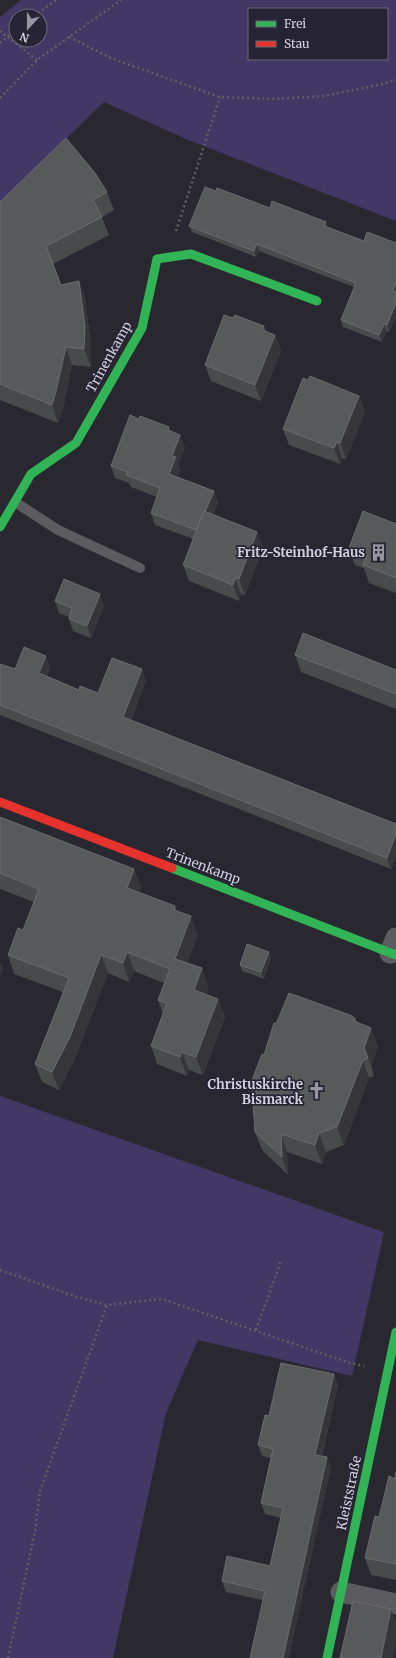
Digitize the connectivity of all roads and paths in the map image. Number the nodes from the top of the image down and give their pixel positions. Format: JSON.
{"nodes":[{"id":1,"x":56,"y":0,"type":"edge"},
{"id":2,"x":121,"y":0,"type":"edge"},
{"id":3,"x":45,"y":8,"type":"edge"},
{"id":4,"x":0,"y":31,"type":"edge"},
{"id":5,"x":7,"y":36,"type":"junction"},
{"id":6,"x":68,"y":37,"type":"junction"},
{"id":7,"x":0,"y":43,"type":"edge"},
{"id":8,"x":37,"y":60,"type":"junction"},
{"id":9,"x":396,"y":80,"type":"edge"},
{"id":10,"x":220,"y":97,"type":"junction"},
{"id":11,"x":0,"y":98,"type":"edge"},
{"id":12,"x":157,"y":259,"type":"junction"},
{"id":13,"x":316,"y":301,"type":"dead end"},
{"id":14,"x":15,"y":502,"type":"junction"},
{"id":15,"x":0,"y":527,"type":"edge"},
{"id":16,"x":140,"y":568,"type":"dead end"},
{"id":17,"x":0,"y":802,"type":"edge"},
{"id":18,"x":394,"y":949,"type":"edge"},
{"id":19,"x":281,"y":1261,"type":"dead end"},
{"id":20,"x":0,"y":1270,"type":"edge"},
{"id":21,"x":108,"y":1305,"type":"junction"},
{"id":22,"x":256,"y":1330,"type":"junction"},
{"id":23,"x":396,"y":1332,"type":"edge"},
{"id":24,"x":388,"y":1371,"type":"junction"},
{"id":25,"x":342,"y":1592,"type":"junction"},
{"id":26,"x":396,"y":1604,"type":"edge"},
{"id":27,"x":8,"y":1658,"type":"edge"},
{"id":28,"x":327,"y":1658,"type":"edge"}],
"edges":[{"from":1,"to":3,"type":"path"},
{"from":2,"to":6,"type":"path"},
{"from":4,"to":5,"type":"path"},
{"from":5,"to":7,"type":"path"},
{"from":5,"to":8,"type":"path"},
{"from":6,"to":8,"type":"path"},
{"from":6,"to":10,"type":"path"},
{"from":8,"to":11,"type":"path"},
{"from":9,"to":10,"type":"path"},
{"from":10,"to":12,"type":"path"},
{"from":12,"to":13,"type":"street"},
{"from":12,"to":14,"type":"street","name":"Trinenkamp"},
{"from":14,"to":15,"type":"street","name":"Trinenkamp"},
{"from":14,"to":16,"type":"lane"},
{"from":17,"to":18,"type":"street","name":"Trinenkamp"},
{"from":19,"to":22,"type":"path"},
{"from":20,"to":21,"type":"path"},
{"from":21,"to":22,"type":"path"},
{"from":21,"to":27,"type":"path"},
{"from":22,"to":24,"type":"path"},
{"from":23,"to":24,"type":"street","name":"Kleiststraße"},
{"from":24,"to":25,"type":"street","name":"Kleiststraße"},
{"from":25,"to":26,"type":"street"},
{"from":25,"to":28,"type":"street","name":"Kleiststraße"}]}
